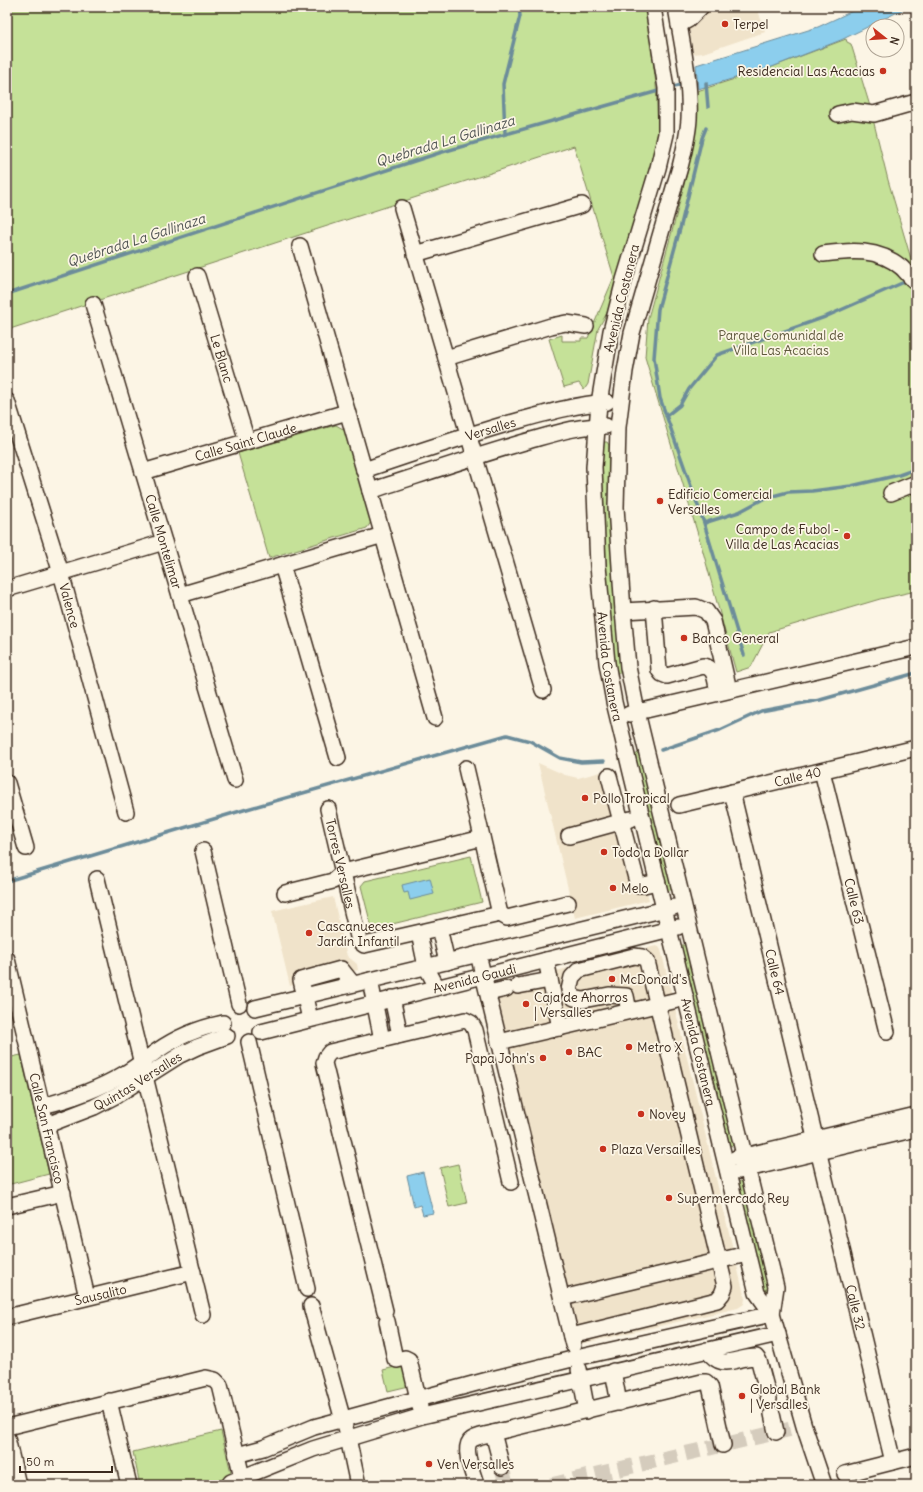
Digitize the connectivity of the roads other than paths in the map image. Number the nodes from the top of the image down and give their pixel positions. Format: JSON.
{"nodes":[{"id":1,"x":653,"y":7,"type":"edge"},
{"id":2,"x":676,"y":7,"type":"edge"},
{"id":3,"x":701,"y":7,"type":"edge"},
{"id":4,"x":678,"y":25,"type":"junction"},
{"id":5,"x":916,"y":102,"type":"edge"},
{"id":6,"x":838,"y":114,"type":"dead end"},
{"id":7,"x":582,"y":205,"type":"dead end"},
{"id":8,"x":402,"y":208,"type":"dead end"},
{"id":9,"x":300,"y":246,"type":"dead end"},
{"id":10,"x":415,"y":254,"type":"junction"},
{"id":11,"x":824,"y":254,"type":"dead end"},
{"id":12,"x":197,"y":276,"type":"dead end"},
{"id":13,"x":916,"y":282,"type":"edge"},
{"id":14,"x":93,"y":304,"type":"dead end"},
{"id":15,"x":586,"y":326,"type":"dead end"},
{"id":16,"x":446,"y":358,"type":"junction"},
{"id":17,"x":7,"y":401,"type":"edge"},
{"id":18,"x":620,"y":401,"type":"junction"},
{"id":19,"x":599,"y":403,"type":"junction"},
{"id":20,"x":553,"y":411,"type":"junction"},
{"id":21,"x":347,"y":412,"type":"junction"},
{"id":22,"x":597,"y":426,"type":"junction"},
{"id":23,"x":618,"y":426,"type":"junction"},
{"id":24,"x":557,"y":433,"type":"junction"},
{"id":25,"x":468,"y":435,"type":"junction"},
{"id":26,"x":247,"y":441,"type":"junction"},
{"id":27,"x":474,"y":456,"type":"junction"},
{"id":28,"x":364,"y":470,"type":"junction"},
{"id":29,"x":143,"y":472,"type":"junction"},
{"id":30,"x":916,"y":483,"type":"edge"},
{"id":31,"x":370,"y":491,"type":"junction"},
{"id":32,"x":891,"y":494,"type":"dead end"},
{"id":33,"x":383,"y":535,"type":"junction"},
{"id":34,"x":164,"y":542,"type":"junction"},
{"id":35,"x":282,"y":565,"type":"junction"},
{"id":36,"x":61,"y":573,"type":"junction"},
{"id":37,"x":7,"y":590,"type":"edge"},
{"id":38,"x":180,"y":595,"type":"junction"},
{"id":39,"x":654,"y":608,"type":"junction"},
{"id":40,"x":623,"y":610,"type":"junction"},
{"id":41,"x":916,"y":647,"type":"edge"},
{"id":42,"x":544,"y":690,"type":"dead end"},
{"id":43,"x":724,"y":691,"type":"junction"},
{"id":44,"x":638,"y":712,"type":"junction"},
{"id":45,"x":617,"y":717,"type":"junction"},
{"id":46,"x":435,"y":718,"type":"dead end"},
{"id":47,"x":916,"y":748,"type":"edge"},
{"id":48,"x":338,"y":758,"type":"dead end"},
{"id":49,"x":466,"y":768,"type":"dead end"},
{"id":50,"x":822,"y":771,"type":"junction"},
{"id":51,"x":609,"y":776,"type":"dead end"},
{"id":52,"x":235,"y":780,"type":"dead end"},
{"id":53,"x":7,"y":783,"type":"edge"},
{"id":54,"x":732,"y":792,"type":"junction"},
{"id":55,"x":679,"y":805,"type":"dead end"},
{"id":56,"x":328,"y":809,"type":"dead end"},
{"id":57,"x":126,"y":812,"type":"dead end"},
{"id":58,"x":641,"y":816,"type":"junction"},
{"id":59,"x":621,"y":822,"type":"junction"},
{"id":60,"x":568,"y":836,"type":"dead end"},
{"id":61,"x":482,"y":838,"type":"junction"},
{"id":62,"x":26,"y":848,"type":"dead end"},
{"id":63,"x":203,"y":851,"type":"dead end"},
{"id":64,"x":343,"y":872,"type":"junction"},
{"id":65,"x":97,"y":879,"type":"dead end"},
{"id":66,"x":657,"y":882,"type":"junction"},
{"id":67,"x":285,"y":893,"type":"dead end"},
{"id":68,"x":568,"y":903,"type":"dead end"},
{"id":69,"x":685,"y":905,"type":"junction"},
{"id":70,"x":664,"y":910,"type":"junction"},
{"id":71,"x":500,"y":914,"type":"junction"},
{"id":72,"x":689,"y":924,"type":"junction"},
{"id":73,"x":442,"y":928,"type":"junction"},
{"id":74,"x":669,"y":929,"type":"junction"},
{"id":75,"x":420,"y":933,"type":"junction"},
{"id":76,"x":478,"y":954,"type":"junction"},
{"id":77,"x":7,"y":959,"type":"edge"},
{"id":78,"x":546,"y":960,"type":"junction"},
{"id":79,"x":450,"y":961,"type":"junction"},
{"id":80,"x":426,"y":967,"type":"junction"},
{"id":81,"x":483,"y":975,"type":"junction"},
{"id":82,"x":370,"y":980,"type":"junction"},
{"id":83,"x":550,"y":980,"type":"junction"},
{"id":84,"x":437,"y":987,"type":"junction"},
{"id":85,"x":488,"y":993,"type":"junction"},
{"id":86,"x":304,"y":996,"type":"junction"},
{"id":87,"x":392,"y":998,"type":"junction"},
{"id":88,"x":686,"y":998,"type":"junction"},
{"id":89,"x":374,"y":1003,"type":"junction"},
{"id":90,"x":238,"y":1004,"type":"junction"},
{"id":91,"x":658,"y":1004,"type":"junction"},
{"id":92,"x":258,"y":1011,"type":"junction"},
{"id":93,"x":629,"y":1011,"type":"junction"},
{"id":94,"x":310,"y":1019,"type":"junction"},
{"id":95,"x":560,"y":1028,"type":"junction"},
{"id":96,"x":225,"y":1029,"type":"junction"},
{"id":97,"x":261,"y":1032,"type":"junction"},
{"id":98,"x":887,"y":1032,"type":"dead end"},
{"id":99,"x":400,"y":1035,"type":"junction"},
{"id":100,"x":378,"y":1040,"type":"junction"},
{"id":101,"x":249,"y":1042,"type":"junction"},
{"id":102,"x":499,"y":1042,"type":"junction"},
{"id":103,"x":143,"y":1070,"type":"junction"},
{"id":104,"x":42,"y":1106,"type":"junction"},
{"id":105,"x":916,"y":1115,"type":"edge"},
{"id":106,"x":47,"y":1125,"type":"junction"},
{"id":107,"x":916,"y":1129,"type":"edge"},
{"id":108,"x":816,"y":1146,"type":"junction"},
{"id":109,"x":747,"y":1163,"type":"junction"},
{"id":110,"x":727,"y":1167,"type":"junction"},
{"id":111,"x":511,"y":1182,"type":"dead end"},
{"id":112,"x":63,"y":1193,"type":"junction"},
{"id":113,"x":7,"y":1206,"type":"edge"},
{"id":114,"x":747,"y":1254,"type":"junction"},
{"id":115,"x":718,"y":1261,"type":"junction"},
{"id":116,"x":193,"y":1272,"type":"junction"},
{"id":117,"x":307,"y":1289,"type":"dead end"},
{"id":118,"x":88,"y":1297,"type":"junction"},
{"id":119,"x":562,"y":1298,"type":"junction"},
{"id":120,"x":311,"y":1306,"type":"dead end"},
{"id":121,"x":772,"y":1314,"type":"junction"},
{"id":122,"x":203,"y":1315,"type":"dead end"},
{"id":123,"x":7,"y":1317,"type":"edge"},
{"id":124,"x":778,"y":1334,"type":"junction"},
{"id":125,"x":571,"y":1336,"type":"junction"},
{"id":126,"x":707,"y":1350,"type":"junction"},
{"id":127,"x":576,"y":1358,"type":"junction"},
{"id":128,"x":613,"y":1371,"type":"junction"},
{"id":129,"x":581,"y":1378,"type":"junction"},
{"id":130,"x":484,"y":1381,"type":"junction"},
{"id":131,"x":417,"y":1399,"type":"junction"},
{"id":132,"x":489,"y":1400,"type":"junction"},
{"id":133,"x":110,"y":1401,"type":"junction"},
{"id":134,"x":620,"y":1402,"type":"junction"},
{"id":135,"x":587,"y":1411,"type":"junction"},
{"id":136,"x":341,"y":1416,"type":"junction"},
{"id":137,"x":422,"y":1416,"type":"junction"},
{"id":138,"x":7,"y":1427,"type":"edge"},
{"id":139,"x":776,"y":1432,"type":"dead end"},
{"id":140,"x":493,"y":1433,"type":"junction"},
{"id":141,"x":7,"y":1438,"type":"edge"},
{"id":142,"x":348,"y":1438,"type":"junction"},
{"id":143,"x":722,"y":1445,"type":"dead end"},
{"id":144,"x":237,"y":1455,"type":"junction"},
{"id":145,"x":916,"y":1456,"type":"edge"},
{"id":146,"x":893,"y":1462,"type":"junction"},
{"id":147,"x":502,"y":1467,"type":"tunnel mouth"},
{"id":148,"x":845,"y":1474,"type":"dead end"},
{"id":149,"x":243,"y":1481,"type":"edge"},
{"id":150,"x":476,"y":1484,"type":"dead end"},
{"id":151,"x":18,"y":1485,"type":"edge"},
{"id":152,"x":129,"y":1485,"type":"edge"},
{"id":153,"x":229,"y":1485,"type":"edge"},
{"id":154,"x":358,"y":1485,"type":"edge"},
{"id":155,"x":824,"y":1485,"type":"edge"}],
"edges":[{"from":1,"to":19,"type":"street","name":"Avenida Costanera"},
{"from":2,"to":4,"type":"street","name":"Avenida Costanera"},
{"from":3,"to":4,"type":"street"},
{"from":4,"to":18,"type":"street","name":"Avenida Costanera"},
{"from":5,"to":6,"type":"street"},
{"from":7,"to":10,"type":"street"},
{"from":8,"to":10,"type":"street"},
{"from":9,"to":21,"type":"street"},
{"from":10,"to":16,"type":"street"},
{"from":11,"to":13,"type":"street"},
{"from":12,"to":26,"type":"street","name":"Le Blanc"},
{"from":14,"to":29,"type":"street","name":"Calle Montelimar"},
{"from":15,"to":16,"type":"street"},
{"from":16,"to":25,"type":"street"},
{"from":17,"to":36,"type":"street","name":"Valence"},
{"from":18,"to":19,"type":"street","name":"Versalles"},
{"from":18,"to":23,"type":"street","name":"Avenida Costanera"},
{"from":19,"to":20,"type":"street","name":"Versalles"},
{"from":19,"to":22,"type":"street","name":"Avenida Costanera"},
{"from":20,"to":24,"type":"street"},
{"from":20,"to":25,"type":"street","name":"Versalles"},
{"from":21,"to":26,"type":"street","name":"Calle Saint Claude"},
{"from":21,"to":28,"type":"street"},
{"from":22,"to":23,"type":"street","name":"Versalles"},
{"from":22,"to":24,"type":"street","name":"Versalles"},
{"from":22,"to":45,"type":"street","name":"Avenida Costanera"},
{"from":23,"to":40,"type":"street","name":"Avenida Costanera"},
{"from":24,"to":27,"type":"street","name":"Versalles"},
{"from":25,"to":27,"type":"street"},
{"from":25,"to":28,"type":"street","name":"Versalles"},
{"from":26,"to":29,"type":"street","name":"Calle Saint Claude"},
{"from":27,"to":31,"type":"street","name":"Versalles"},
{"from":27,"to":42,"type":"street"},
{"from":28,"to":31,"type":"street"},
{"from":29,"to":34,"type":"street","name":"Calle Montelimar"},
{"from":30,"to":32,"type":"street"},
{"from":31,"to":33,"type":"street"},
{"from":33,"to":35,"type":"street"},
{"from":33,"to":46,"type":"street"},
{"from":34,"to":36,"type":"street"},
{"from":34,"to":38,"type":"street","name":"Calle Montelimar"},
{"from":35,"to":38,"type":"street"},
{"from":35,"to":48,"type":"street"},
{"from":36,"to":37,"type":"street"},
{"from":36,"to":57,"type":"street","name":"Valence"},
{"from":38,"to":52,"type":"street","name":"Calle Montelimar"},
{"from":39,"to":40,"type":"street"},
{"from":39,"to":43,"type":"street"},
{"from":39,"to":43,"type":"street"},
{"from":40,"to":44,"type":"street","name":"Avenida Costanera"},
{"from":41,"to":43,"type":"street"},
{"from":43,"to":44,"type":"street"},
{"from":44,"to":45,"type":"street"},
{"from":44,"to":69,"type":"street","name":"Avenida Costanera"},
{"from":45,"to":58,"type":"street","name":"Avenida Costanera"},
{"from":47,"to":50,"type":"street","name":"Calle 40"},
{"from":49,"to":61,"type":"street"},
{"from":50,"to":54,"type":"street","name":"Calle 40"},
{"from":50,"to":98,"type":"street","name":"Calle 63"},
{"from":51,"to":59,"type":"street"},
{"from":53,"to":62,"type":"street"},
{"from":54,"to":55,"type":"street","name":"Calle 40"},
{"from":54,"to":108,"type":"street","name":"Calle 64"},
{"from":56,"to":64,"type":"street","name":"Torres Versalles"},
{"from":58,"to":59,"type":"street"},
{"from":58,"to":66,"type":"street","name":"Avenida Costanera"},
{"from":59,"to":60,"type":"street"},
{"from":59,"to":66,"type":"street"},
{"from":61,"to":64,"type":"street"},
{"from":61,"to":71,"type":"street"},
{"from":63,"to":90,"type":"street"},
{"from":64,"to":67,"type":"street"},
{"from":64,"to":75,"type":"street","name":"Torres Versalles"},
{"from":65,"to":103,"type":"street"},
{"from":66,"to":70,"type":"street","name":"Avenida Costanera"},
{"from":68,"to":71,"type":"street"},
{"from":69,"to":70,"type":"street","name":"Avenida Gaudi"},
{"from":69,"to":72,"type":"street","name":"Avenida Costanera"},
{"from":70,"to":74,"type":"street","name":"Avenida Costanera"},
{"from":70,"to":76,"type":"street","name":"Avenida Gaudi"},
{"from":71,"to":73,"type":"street"},
{"from":72,"to":74,"type":"street","name":"Avenida Gaudi"},
{"from":72,"to":109,"type":"street","name":"Avenida Costanera"},
{"from":73,"to":75,"type":"street"},
{"from":73,"to":79,"type":"street"},
{"from":74,"to":78,"type":"street","name":"Avenida Gaudi"},
{"from":74,"to":88,"type":"street","name":"Avenida Costanera"},
{"from":75,"to":80,"type":"street"},
{"from":76,"to":79,"type":"street","name":"Avenida Gaudi"},
{"from":76,"to":81,"type":"street"},
{"from":77,"to":104,"type":"street","name":"Calle San Francisco"},
{"from":78,"to":81,"type":"street","name":"Avenida Gaudi"},
{"from":78,"to":83,"type":"street"},
{"from":79,"to":80,"type":"street","name":"Avenida Gaudi"},
{"from":80,"to":82,"type":"street","name":"Avenida Gaudi"},
{"from":80,"to":84,"type":"street"},
{"from":81,"to":84,"type":"street","name":"Avenida Gaudi"},
{"from":81,"to":85,"type":"street"},
{"from":82,"to":86,"type":"street","name":"Avenida Gaudi"},
{"from":82,"to":89,"type":"street"},
{"from":83,"to":85,"type":"street"},
{"from":83,"to":95,"type":"street"},
{"from":84,"to":87,"type":"street","name":"Avenida Gaudi"},
{"from":85,"to":102,"type":"street"},
{"from":86,"to":92,"type":"street","name":"Avenida Gaudi"},
{"from":86,"to":94,"type":"street"},
{"from":87,"to":89,"type":"street","name":"Avenida Gaudi"},
{"from":87,"to":99,"type":"street"},
{"from":88,"to":91,"type":"street"},
{"from":88,"to":110,"type":"street","name":"Avenida Costanera"},
{"from":89,"to":94,"type":"street","name":"Avenida Gaudi"},
{"from":89,"to":100,"type":"street"},
{"from":90,"to":92,"type":"street"},
{"from":90,"to":96,"type":"street"},
{"from":91,"to":93,"type":"street"},
{"from":91,"to":93,"type":"street"},
{"from":91,"to":115,"type":"street"},
{"from":92,"to":97,"type":"street"},
{"from":93,"to":95,"type":"street"},
{"from":94,"to":97,"type":"street","name":"Avenida Gaudi"},
{"from":95,"to":102,"type":"street"},
{"from":96,"to":101,"type":"street"},
{"from":96,"to":103,"type":"street","name":"Quintas Versalles"},
{"from":97,"to":101,"type":"street"},
{"from":99,"to":100,"type":"street"},
{"from":99,"to":111,"type":"street"},
{"from":100,"to":131,"type":"street"},
{"from":101,"to":117,"type":"street"},
{"from":102,"to":119,"type":"street"},
{"from":103,"to":104,"type":"street","name":"Quintas Versalles"},
{"from":103,"to":106,"type":"street","name":"Quintas Versalles"},
{"from":103,"to":116,"type":"street"},
{"from":104,"to":106,"type":"street","name":"Calle San Francisco"},
{"from":105,"to":108,"type":"street"},
{"from":106,"to":112,"type":"street","name":"Calle San Francisco"},
{"from":107,"to":108,"type":"street"},
{"from":108,"to":109,"type":"street"},
{"from":108,"to":146,"type":"street","name":"Calle 32"},
{"from":109,"to":110,"type":"street"},
{"from":109,"to":121,"type":"street","name":"Avenida Costanera"},
{"from":110,"to":114,"type":"street","name":"Avenida Costanera"},
{"from":112,"to":113,"type":"street"},
{"from":112,"to":118,"type":"street","name":"Calle San Francisco"},
{"from":114,"to":115,"type":"street"},
{"from":114,"to":121,"type":"street","name":"Avenida Costanera"},
{"from":115,"to":119,"type":"street"},
{"from":115,"to":125,"type":"street"},
{"from":116,"to":118,"type":"street","name":"Sausalito"},
{"from":116,"to":122,"type":"street"},
{"from":118,"to":123,"type":"street","name":"Sausalito"},
{"from":119,"to":125,"type":"street"},
{"from":120,"to":136,"type":"street"},
{"from":121,"to":124,"type":"street","name":"Avenida Costanera"},
{"from":121,"to":127,"type":"street"},
{"from":124,"to":126,"type":"street"},
{"from":124,"to":155,"type":"street","name":"Avenida Costanera"},
{"from":125,"to":127,"type":"street"},
{"from":126,"to":128,"type":"street"},
{"from":126,"to":139,"type":"street"},
{"from":127,"to":129,"type":"street"},
{"from":127,"to":130,"type":"street"},
{"from":128,"to":129,"type":"street"},
{"from":128,"to":134,"type":"street"},
{"from":129,"to":132,"type":"street"},
{"from":129,"to":135,"type":"street"},
{"from":130,"to":131,"type":"street"},
{"from":130,"to":132,"type":"street"},
{"from":131,"to":136,"type":"street"},
{"from":131,"to":137,"type":"street"},
{"from":132,"to":137,"type":"street"},
{"from":133,"to":138,"type":"street"},
{"from":133,"to":144,"type":"street"},
{"from":133,"to":152,"type":"street"},
{"from":134,"to":135,"type":"street"},
{"from":134,"to":143,"type":"street"},
{"from":135,"to":140,"type":"street"},
{"from":136,"to":142,"type":"street"},
{"from":136,"to":144,"type":"street"},
{"from":137,"to":142,"type":"street"},
{"from":140,"to":147,"type":"street"},
{"from":140,"to":150,"type":"street"},
{"from":141,"to":151,"type":"street"},
{"from":142,"to":149,"type":"street"},
{"from":142,"to":154,"type":"street"},
{"from":144,"to":149,"type":"street"},
{"from":145,"to":146,"type":"street"},
{"from":146,"to":148,"type":"street"},
{"from":149,"to":153,"type":"street"}]}
